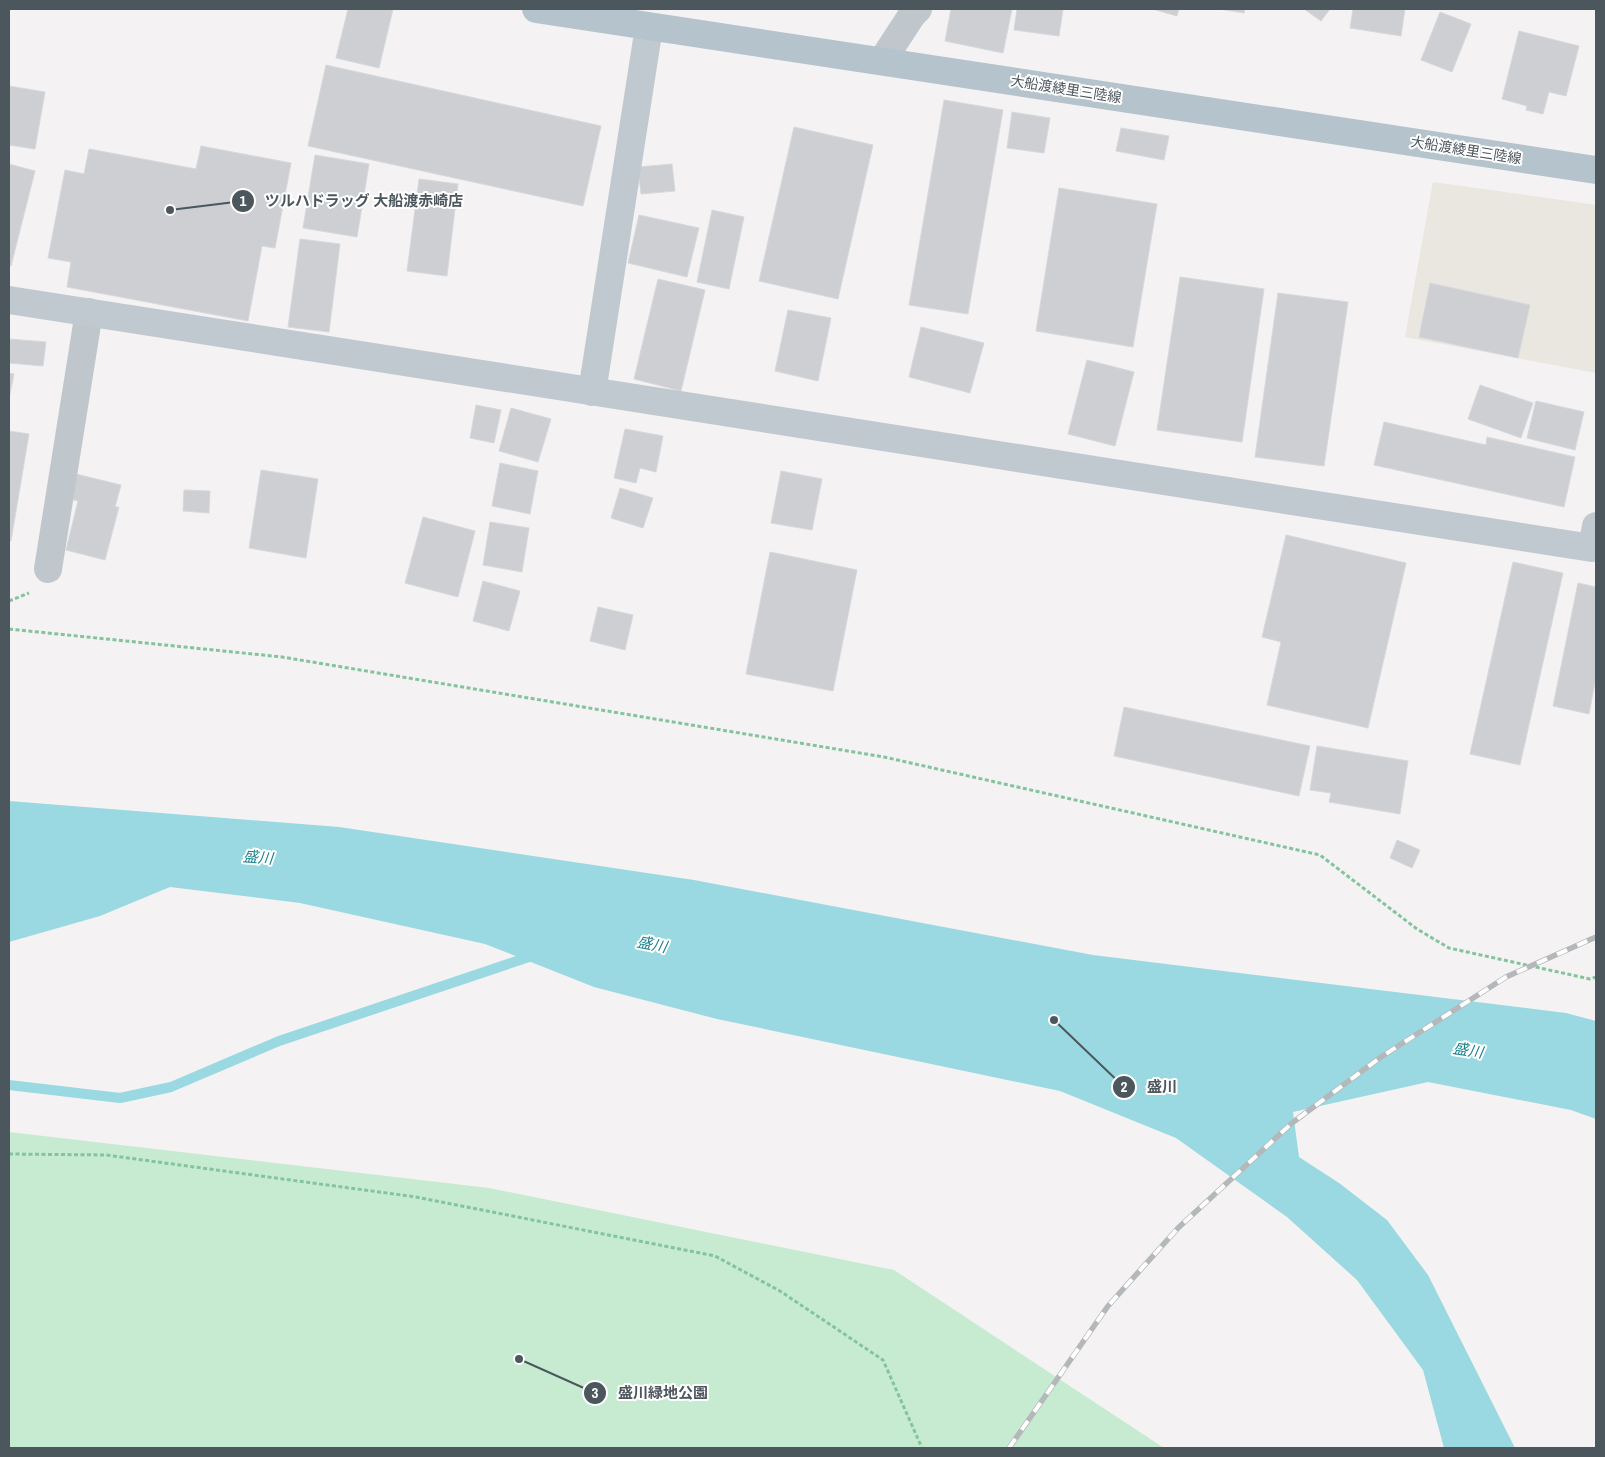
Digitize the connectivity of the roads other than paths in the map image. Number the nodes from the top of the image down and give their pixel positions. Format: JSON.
{"nodes":[{"id":1,"x":536,"y":9,"type":"edge"},
{"id":2,"x":918,"y":9,"type":"edge"},
{"id":3,"x":649,"y":27,"type":"junction"},
{"id":4,"x":882,"y":61,"type":"junction"},
{"id":5,"x":1596,"y":170,"type":"edge"},
{"id":6,"x":9,"y":300,"type":"edge"},
{"id":7,"x":89,"y":312,"type":"junction"},
{"id":8,"x":592,"y":392,"type":"junction"},
{"id":9,"x":1595,"y":541,"type":"edge"},
{"id":10,"x":48,"y":569,"type":"dead end"}],
"edges":[{"from":1,"to":3,"type":"main road","name":"大船渡綾里三陸線"},
{"from":2,"to":4,"type":"street"},
{"from":3,"to":4,"type":"main road","name":"大船渡綾里三陸線"},
{"from":3,"to":8,"type":"street"},
{"from":4,"to":5,"type":"main road","name":"大船渡綾里三陸線"},
{"from":6,"to":7,"type":"street"},
{"from":7,"to":8,"type":"street"},
{"from":7,"to":10,"type":"street"},
{"from":8,"to":9,"type":"street"}]}
